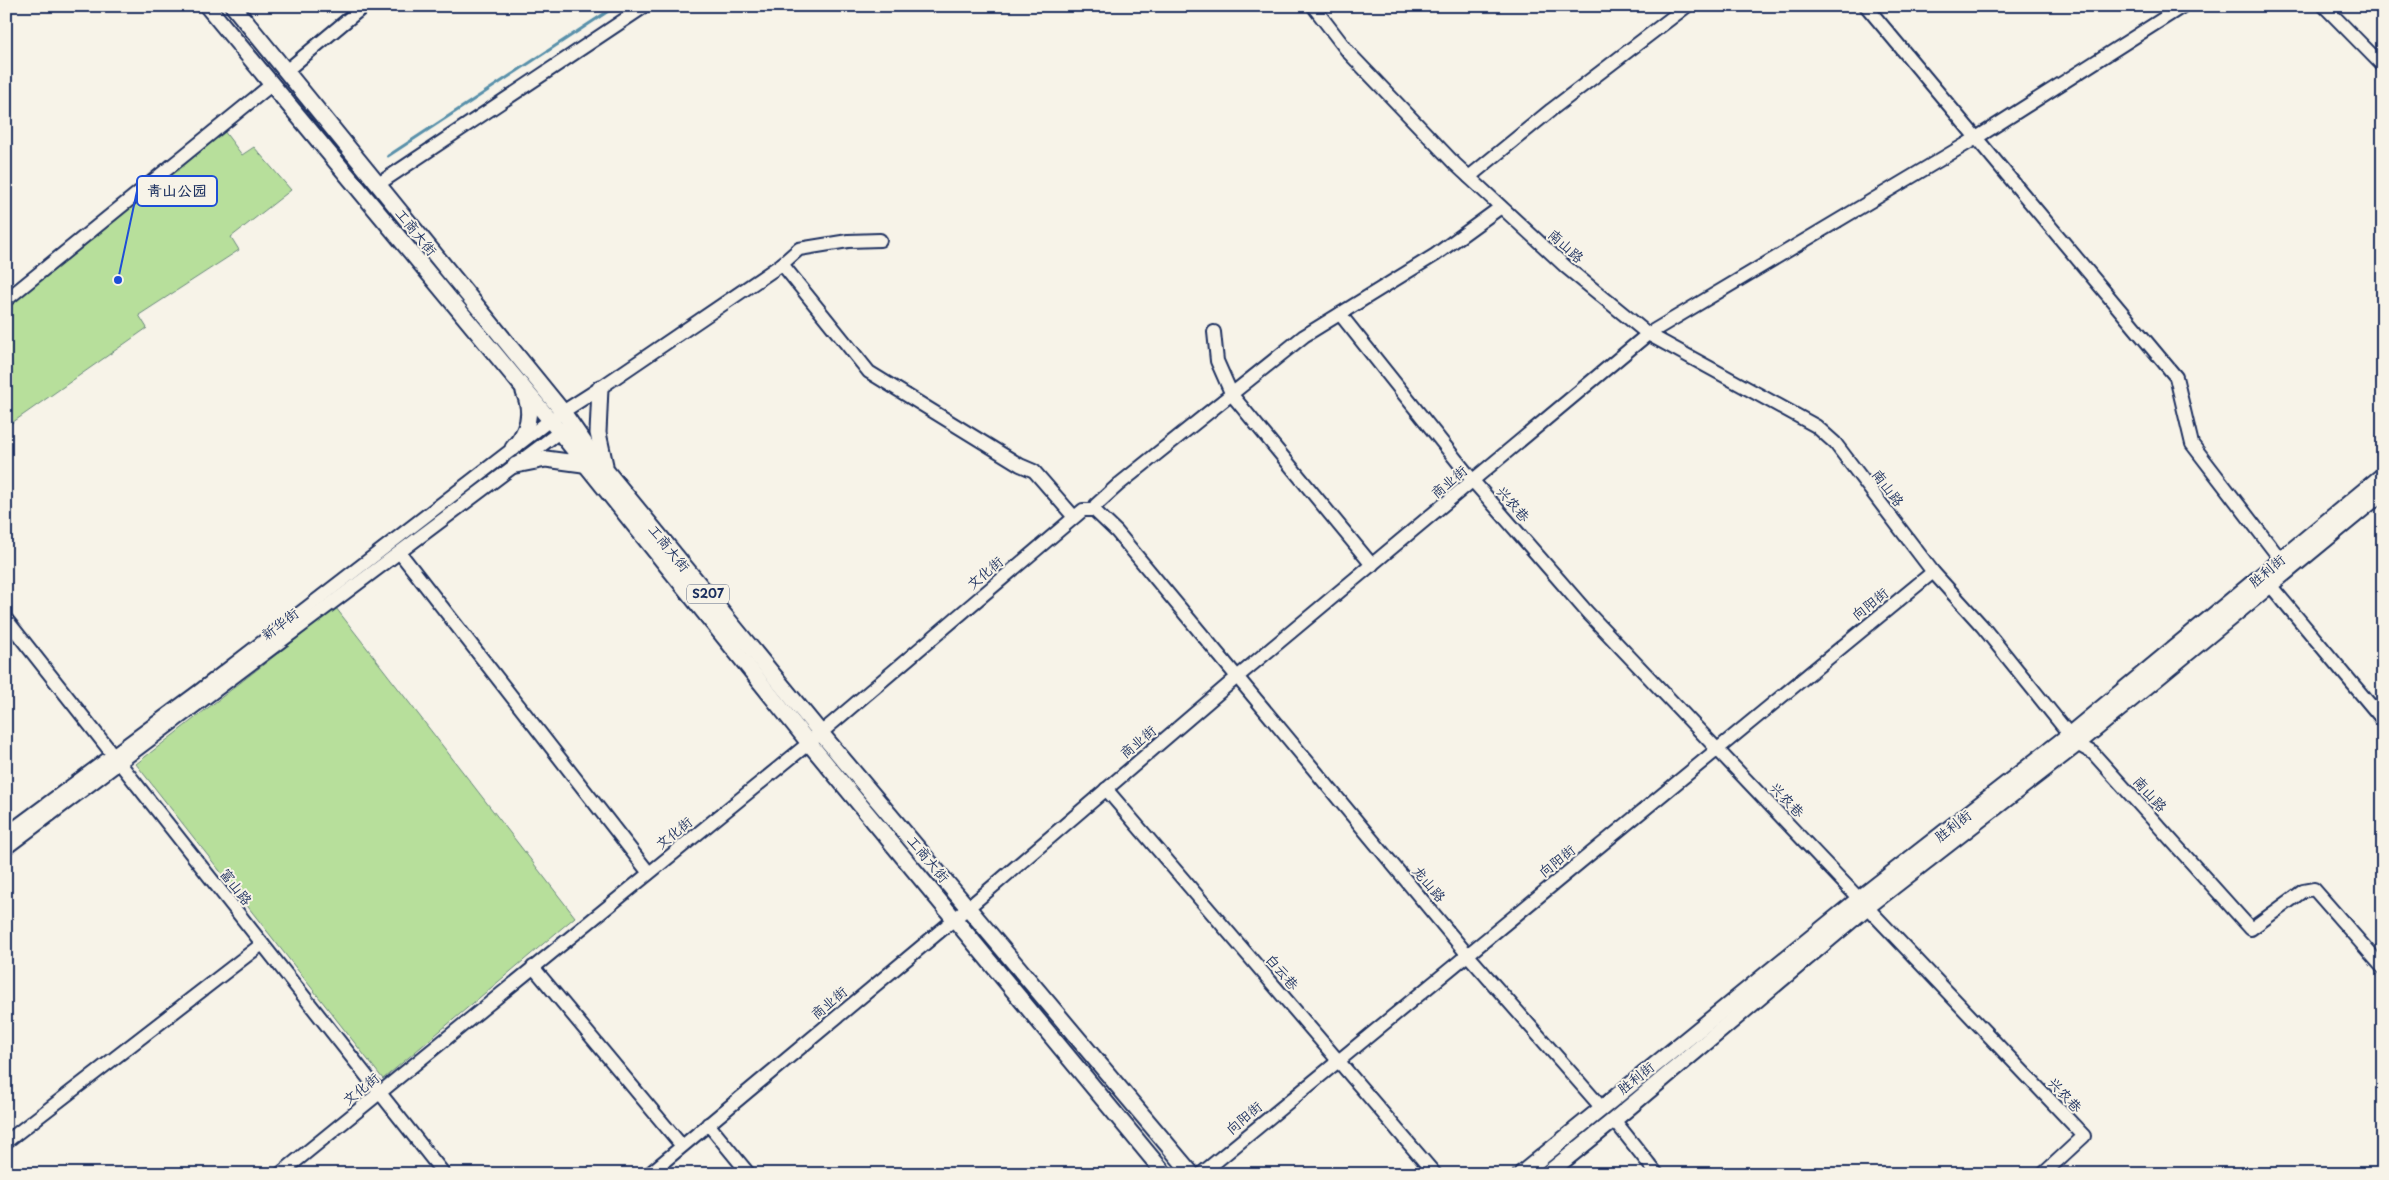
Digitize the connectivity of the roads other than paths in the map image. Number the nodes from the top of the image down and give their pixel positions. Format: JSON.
{"nodes":[{"id":1,"x":207,"y":6,"type":"edge"},
{"id":2,"x":233,"y":6,"type":"edge"},
{"id":3,"x":364,"y":6,"type":"edge"},
{"id":4,"x":645,"y":6,"type":"edge"},
{"id":5,"x":1313,"y":6,"type":"edge"},
{"id":6,"x":1687,"y":6,"type":"edge"},
{"id":7,"x":1866,"y":6,"type":"edge"},
{"id":8,"x":2184,"y":6,"type":"edge"},
{"id":9,"x":2324,"y":6,"type":"edge"},
{"id":10,"x":2383,"y":66,"type":"edge"},
{"id":11,"x":286,"y":71,"type":"junction"},
{"id":12,"x":271,"y":85,"type":"junction"},
{"id":13,"x":1468,"y":177,"type":"junction"},
{"id":14,"x":377,"y":185,"type":"junction"},
{"id":15,"x":1501,"y":207,"type":"junction"},
{"id":16,"x":880,"y":240,"type":"dead end"},
{"id":17,"x":782,"y":264,"type":"junction"},
{"id":18,"x":6,"y":300,"type":"edge"},
{"id":19,"x":1340,"y":314,"type":"junction"},
{"id":20,"x":1214,"y":332,"type":"dead end"},
{"id":21,"x":1648,"y":334,"type":"junction"},
{"id":22,"x":521,"y":386,"type":"junction"},
{"id":23,"x":600,"y":388,"type":"junction"},
{"id":24,"x":1232,"y":395,"type":"junction"},
{"id":25,"x":561,"y":422,"type":"junction"},
{"id":26,"x":513,"y":448,"type":"junction"},
{"id":27,"x":583,"y":464,"type":"junction"},
{"id":28,"x":516,"y":465,"type":"junction"},
{"id":29,"x":607,"y":471,"type":"junction"},
{"id":30,"x":2383,"y":475,"type":"edge"},
{"id":31,"x":1473,"y":481,"type":"junction"},
{"id":32,"x":2383,"y":492,"type":"edge"},
{"id":33,"x":1084,"y":512,"type":"junction"},
{"id":34,"x":400,"y":553,"type":"junction"},
{"id":35,"x":2281,"y":560,"type":"junction"},
{"id":36,"x":1372,"y":565,"type":"junction"},
{"id":37,"x":1934,"y":572,"type":"junction"},
{"id":38,"x":2270,"y":585,"type":"junction"},
{"id":39,"x":6,"y":619,"type":"edge"},
{"id":40,"x":1236,"y":678,"type":"junction"},
{"id":41,"x":2383,"y":720,"type":"edge"},
{"id":42,"x":820,"y":732,"type":"junction"},
{"id":43,"x":2073,"y":740,"type":"junction"},
{"id":44,"x":809,"y":743,"type":"junction"},
{"id":45,"x":1717,"y":749,"type":"junction"},
{"id":46,"x":116,"y":759,"type":"junction"},
{"id":47,"x":1106,"y":789,"type":"junction"},
{"id":48,"x":6,"y":834,"type":"edge"},
{"id":49,"x":6,"y":848,"type":"edge"},
{"id":50,"x":649,"y":873,"type":"junction"},
{"id":51,"x":1864,"y":902,"type":"junction"},
{"id":52,"x":969,"y":908,"type":"junction"},
{"id":53,"x":955,"y":919,"type":"junction"},
{"id":54,"x":262,"y":944,"type":"junction"},
{"id":55,"x":1467,"y":954,"type":"junction"},
{"id":56,"x":534,"y":967,"type":"junction"},
{"id":57,"x":2382,"y":967,"type":"edge"},
{"id":58,"x":1337,"y":1060,"type":"junction"},
{"id":59,"x":380,"y":1093,"type":"junction"},
{"id":60,"x":1601,"y":1107,"type":"junction"},
{"id":61,"x":1614,"y":1120,"type":"junction"},
{"id":62,"x":708,"y":1124,"type":"junction"},
{"id":63,"x":6,"y":1142,"type":"edge"},
{"id":64,"x":682,"y":1146,"type":"junction"},
{"id":65,"x":280,"y":1174,"type":"edge"},
{"id":66,"x":444,"y":1174,"type":"edge"},
{"id":67,"x":649,"y":1174,"type":"edge"},
{"id":68,"x":749,"y":1174,"type":"edge"},
{"id":69,"x":1165,"y":1174,"type":"edge"},
{"id":70,"x":1192,"y":1174,"type":"edge"},
{"id":71,"x":1201,"y":1174,"type":"edge"},
{"id":72,"x":1435,"y":1174,"type":"edge"},
{"id":73,"x":1521,"y":1174,"type":"edge"},
{"id":74,"x":1547,"y":1174,"type":"edge"},
{"id":75,"x":1657,"y":1174,"type":"edge"},
{"id":76,"x":2043,"y":1174,"type":"edge"}],
"edges":[{"from":1,"to":12,"type":"main road","name":"工商大街","number":"S207"},
{"from":2,"to":11,"type":"main road","name":"工商大街","number":"S207"},
{"from":3,"to":11,"type":"street"},
{"from":4,"to":14,"type":"street"},
{"from":5,"to":13,"type":"street","name":"南山路"},
{"from":6,"to":13,"type":"street"},
{"from":7,"to":35,"type":"street"},
{"from":8,"to":21,"type":"street","name":"商业街"},
{"from":9,"to":10,"type":"street"},
{"from":11,"to":14,"type":"main road","name":"工商大街","number":"S207"},
{"from":12,"to":18,"type":"street"},
{"from":12,"to":22,"type":"main road","name":"工商大街","number":"S207"},
{"from":13,"to":15,"type":"street","name":"南山路"},
{"from":14,"to":25,"type":"main road","name":"工商大街","number":"S207"},
{"from":15,"to":19,"type":"street","name":"文化街"},
{"from":15,"to":21,"type":"street","name":"南山路"},
{"from":16,"to":17,"type":"street"},
{"from":17,"to":23,"type":"street"},
{"from":17,"to":33,"type":"street","name":"龙山路"},
{"from":19,"to":24,"type":"street","name":"文化街"},
{"from":19,"to":31,"type":"street","name":"兴农巷"},
{"from":20,"to":24,"type":"street"},
{"from":21,"to":31,"type":"street","name":"商业街"},
{"from":21,"to":37,"type":"street","name":"南山路"},
{"from":22,"to":25,"type":"main road","name":"工商大街","number":"S207"},
{"from":22,"to":26,"type":"main road"},
{"from":23,"to":25,"type":"street"},
{"from":23,"to":29,"type":"main road"},
{"from":24,"to":33,"type":"street","name":"文化街"},
{"from":24,"to":36,"type":"street"},
{"from":25,"to":26,"type":"street","name":"新华街"},
{"from":25,"to":27,"type":"main road","name":"工商大街","number":"S207"},
{"from":25,"to":28,"type":"street","name":"新华街"},
{"from":25,"to":29,"type":"main road","name":"工商大街","number":"S207"},
{"from":26,"to":46,"type":"street","name":"新华街"},
{"from":27,"to":28,"type":"main road"},
{"from":27,"to":44,"type":"main road","name":"工商大街","number":"S207"},
{"from":28,"to":34,"type":"street","name":"新华街"},
{"from":29,"to":42,"type":"main road","name":"工商大街","number":"S207"},
{"from":30,"to":35,"type":"main road","name":"胜利街"},
{"from":31,"to":36,"type":"street","name":"商业街"},
{"from":31,"to":45,"type":"street","name":"兴农巷"},
{"from":32,"to":38,"type":"main road","name":"胜利街"},
{"from":33,"to":40,"type":"street","name":"龙山路"},
{"from":33,"to":42,"type":"street","name":"文化街"},
{"from":34,"to":46,"type":"street","name":"新华街"},
{"from":34,"to":50,"type":"street"},
{"from":35,"to":43,"type":"main road","name":"胜利街"},
{"from":36,"to":40,"type":"street","name":"商业街"},
{"from":37,"to":43,"type":"street","name":"南山路"},
{"from":37,"to":45,"type":"street","name":"向阳街"},
{"from":38,"to":41,"type":"street"},
{"from":38,"to":43,"type":"main road","name":"胜利街"},
{"from":39,"to":46,"type":"street","name":"富山路"},
{"from":40,"to":47,"type":"street","name":"商业街"},
{"from":40,"to":55,"type":"street","name":"龙山路"},
{"from":42,"to":44,"type":"street","name":"文化街"},
{"from":42,"to":52,"type":"main road","name":"工商大街","number":"S207"},
{"from":43,"to":51,"type":"main road","name":"胜利街"},
{"from":43,"to":57,"type":"street","name":"南山路"},
{"from":44,"to":50,"type":"street","name":"文化街"},
{"from":44,"to":53,"type":"main road","name":"工商大街","number":"S207"},
{"from":45,"to":51,"type":"street","name":"兴农巷"},
{"from":45,"to":55,"type":"street","name":"向阳街"},
{"from":46,"to":48,"type":"street","name":"新华街"},
{"from":46,"to":49,"type":"street","name":"新华街"},
{"from":46,"to":54,"type":"street","name":"富山路"},
{"from":47,"to":52,"type":"street","name":"商业街"},
{"from":47,"to":58,"type":"street","name":"白云巷"},
{"from":50,"to":56,"type":"street","name":"文化街"},
{"from":51,"to":60,"type":"main road","name":"胜利街"},
{"from":51,"to":61,"type":"main road","name":"胜利街"},
{"from":51,"to":76,"type":"street","name":"兴农巷"},
{"from":52,"to":53,"type":"street","name":"商业街"},
{"from":52,"to":70,"type":"main road","name":"工商大街","number":"S207"},
{"from":53,"to":62,"type":"street","name":"商业街"},
{"from":53,"to":69,"type":"main road","name":"工商大街","number":"S207"},
{"from":54,"to":59,"type":"street","name":"富山路"},
{"from":54,"to":63,"type":"street"},
{"from":55,"to":58,"type":"street","name":"向阳街"},
{"from":55,"to":60,"type":"street","name":"龙山路"},
{"from":56,"to":59,"type":"street","name":"文化街"},
{"from":56,"to":64,"type":"street"},
{"from":58,"to":71,"type":"street","name":"向阳街"},
{"from":58,"to":72,"type":"street","name":"白云巷"},
{"from":59,"to":65,"type":"street","name":"文化街"},
{"from":59,"to":66,"type":"street","name":"富山路"},
{"from":60,"to":73,"type":"main road","name":"胜利街"},
{"from":61,"to":74,"type":"main road","name":"胜利街"},
{"from":61,"to":75,"type":"street"},
{"from":62,"to":64,"type":"street","name":"商业街"},
{"from":62,"to":68,"type":"street"},
{"from":64,"to":67,"type":"street","name":"商业街"}]}
